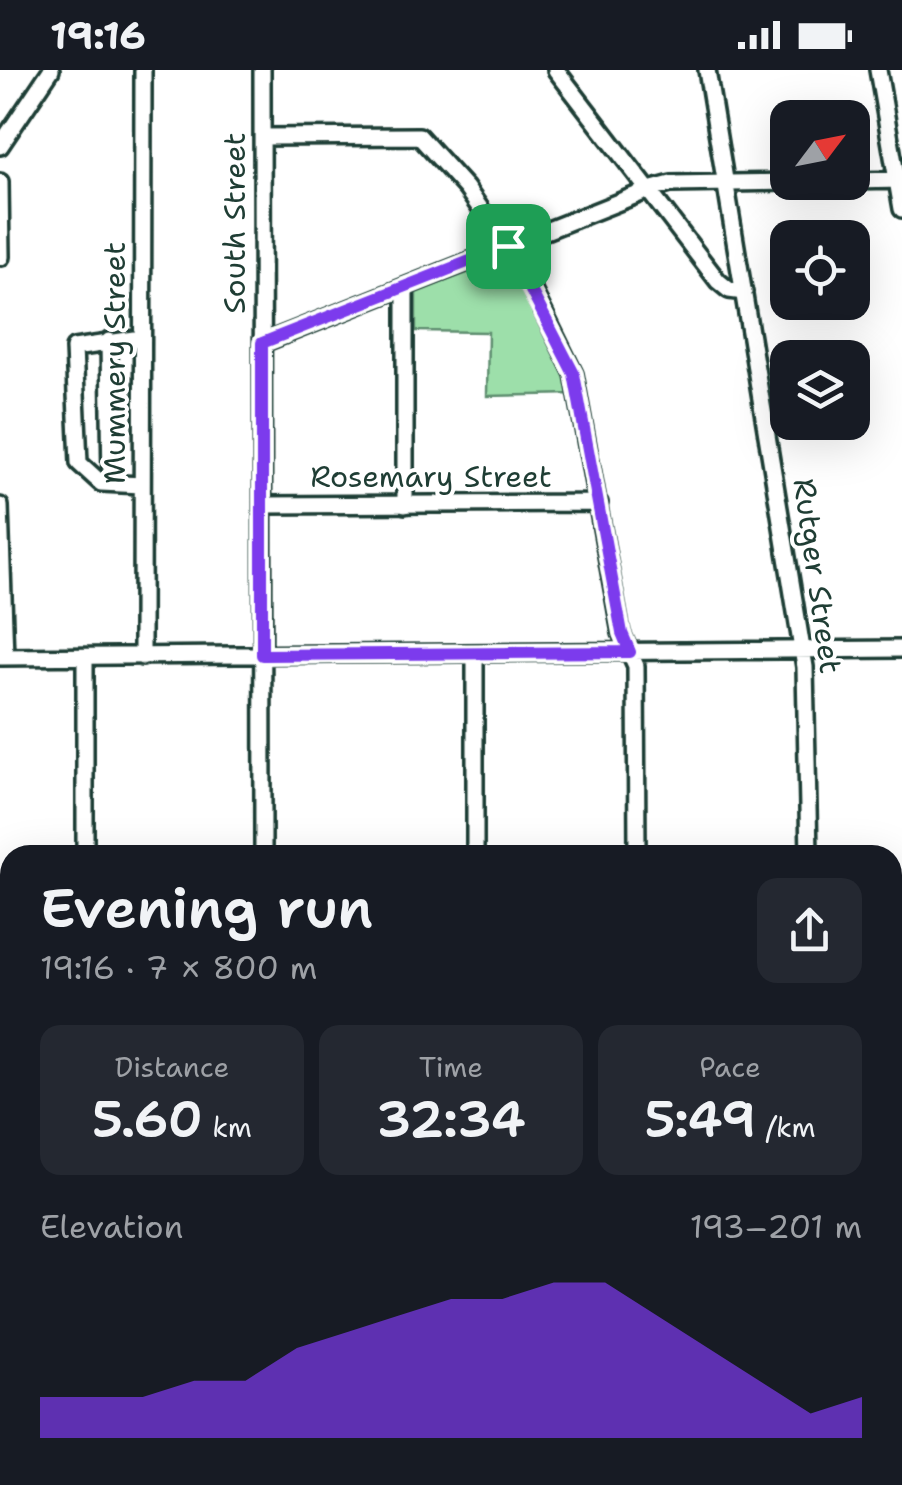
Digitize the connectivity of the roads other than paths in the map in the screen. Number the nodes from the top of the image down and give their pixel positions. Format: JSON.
{"nodes":[{"id":1,"x":51,"y":70,"type":"edge"},
{"id":2,"x":142,"y":70,"type":"edge"},
{"id":3,"x":262,"y":70,"type":"edge"},
{"id":4,"x":556,"y":70,"type":"edge"},
{"id":5,"x":707,"y":70,"type":"edge"},
{"id":6,"x":878,"y":70,"type":"edge"},
{"id":7,"x":262,"y":137,"type":"junction"},
{"id":8,"x":0,"y":146,"type":"edge"},
{"id":9,"x":900,"y":180,"type":"edge"},
{"id":10,"x":870,"y":181,"type":"edge"},
{"id":11,"x":0,"y":182,"type":"edge"},
{"id":12,"x":770,"y":183,"type":"edge"},
{"id":13,"x":726,"y":184,"type":"junction"},
{"id":14,"x":649,"y":190,"type":"junction"},
{"id":15,"x":902,"y":209,"type":"edge"},
{"id":16,"x":508,"y":246,"type":"junction"},
{"id":17,"x":1,"y":257,"type":"edge"},
{"id":18,"x":405,"y":286,"type":"junction"},
{"id":19,"x":744,"y":292,"type":"junction"},
{"id":20,"x":142,"y":338,"type":"junction"},
{"id":21,"x":109,"y":341,"type":"junction"},
{"id":22,"x":262,"y":343,"type":"junction"},
{"id":23,"x":111,"y":483,"type":"junction"},
{"id":24,"x":142,"y":485,"type":"junction"},
{"id":25,"x":599,"y":504,"type":"junction"},
{"id":26,"x":263,"y":505,"type":"junction"},
{"id":27,"x":404,"y":505,"type":"junction"},
{"id":28,"x":0,"y":506,"type":"edge"},
{"id":29,"x":802,"y":649,"type":"junction"},
{"id":30,"x":902,"y":649,"type":"edge"},
{"id":31,"x":630,"y":652,"type":"junction"},
{"id":32,"x":475,"y":654,"type":"junction"},
{"id":33,"x":262,"y":655,"type":"junction"},
{"id":34,"x":85,"y":656,"type":"junction"},
{"id":35,"x":2,"y":657,"type":"edge"},
{"id":36,"x":142,"y":657,"type":"junction"},
{"id":37,"x":84,"y":845,"type":"edge"},
{"id":38,"x":262,"y":845,"type":"edge"},
{"id":39,"x":475,"y":845,"type":"edge"},
{"id":40,"x":638,"y":845,"type":"edge"},
{"id":41,"x":809,"y":845,"type":"edge"}],
"edges":[{"from":1,"to":8,"type":"street"},
{"from":2,"to":20,"type":"street","name":"Mummery Street"},
{"from":3,"to":7,"type":"street","name":"South Street"},
{"from":4,"to":14,"type":"street"},
{"from":5,"to":13,"type":"street","name":"Rutger Street"},
{"from":6,"to":9,"type":"street"},
{"from":7,"to":16,"type":"street"},
{"from":7,"to":22,"type":"street","name":"South Street"},
{"from":9,"to":10,"type":"street"},
{"from":9,"to":15,"type":"street"},
{"from":11,"to":17,"type":"street"},
{"from":12,"to":13,"type":"street"},
{"from":13,"to":14,"type":"street"},
{"from":13,"to":19,"type":"street","name":"Rutger Street"},
{"from":14,"to":16,"type":"street"},
{"from":14,"to":19,"type":"street"},
{"from":16,"to":18,"type":"street"},
{"from":16,"to":25,"type":"street"},
{"from":18,"to":22,"type":"street"},
{"from":18,"to":27,"type":"street"},
{"from":19,"to":29,"type":"street","name":"Rutger Street"},
{"from":20,"to":21,"type":"street"},
{"from":20,"to":24,"type":"street","name":"Mummery Street"},
{"from":21,"to":23,"type":"street"},
{"from":21,"to":23,"type":"street"},
{"from":22,"to":26,"type":"street","name":"South Street"},
{"from":23,"to":24,"type":"street"},
{"from":24,"to":36,"type":"street","name":"Mummery Street"},
{"from":25,"to":27,"type":"street","name":"Rosemary Street"},
{"from":25,"to":31,"type":"street"},
{"from":26,"to":27,"type":"street","name":"Rosemary Street"},
{"from":26,"to":33,"type":"street","name":"South Street"},
{"from":28,"to":35,"type":"street"},
{"from":29,"to":30,"type":"street"},
{"from":29,"to":31,"type":"street"},
{"from":29,"to":41,"type":"street","name":"Rutger Street"},
{"from":31,"to":32,"type":"street"},
{"from":31,"to":40,"type":"street"},
{"from":32,"to":33,"type":"street"},
{"from":32,"to":39,"type":"street"},
{"from":33,"to":36,"type":"street"},
{"from":33,"to":38,"type":"street","name":"South Street"},
{"from":34,"to":35,"type":"street"},
{"from":34,"to":36,"type":"street"},
{"from":34,"to":37,"type":"street"}]}
